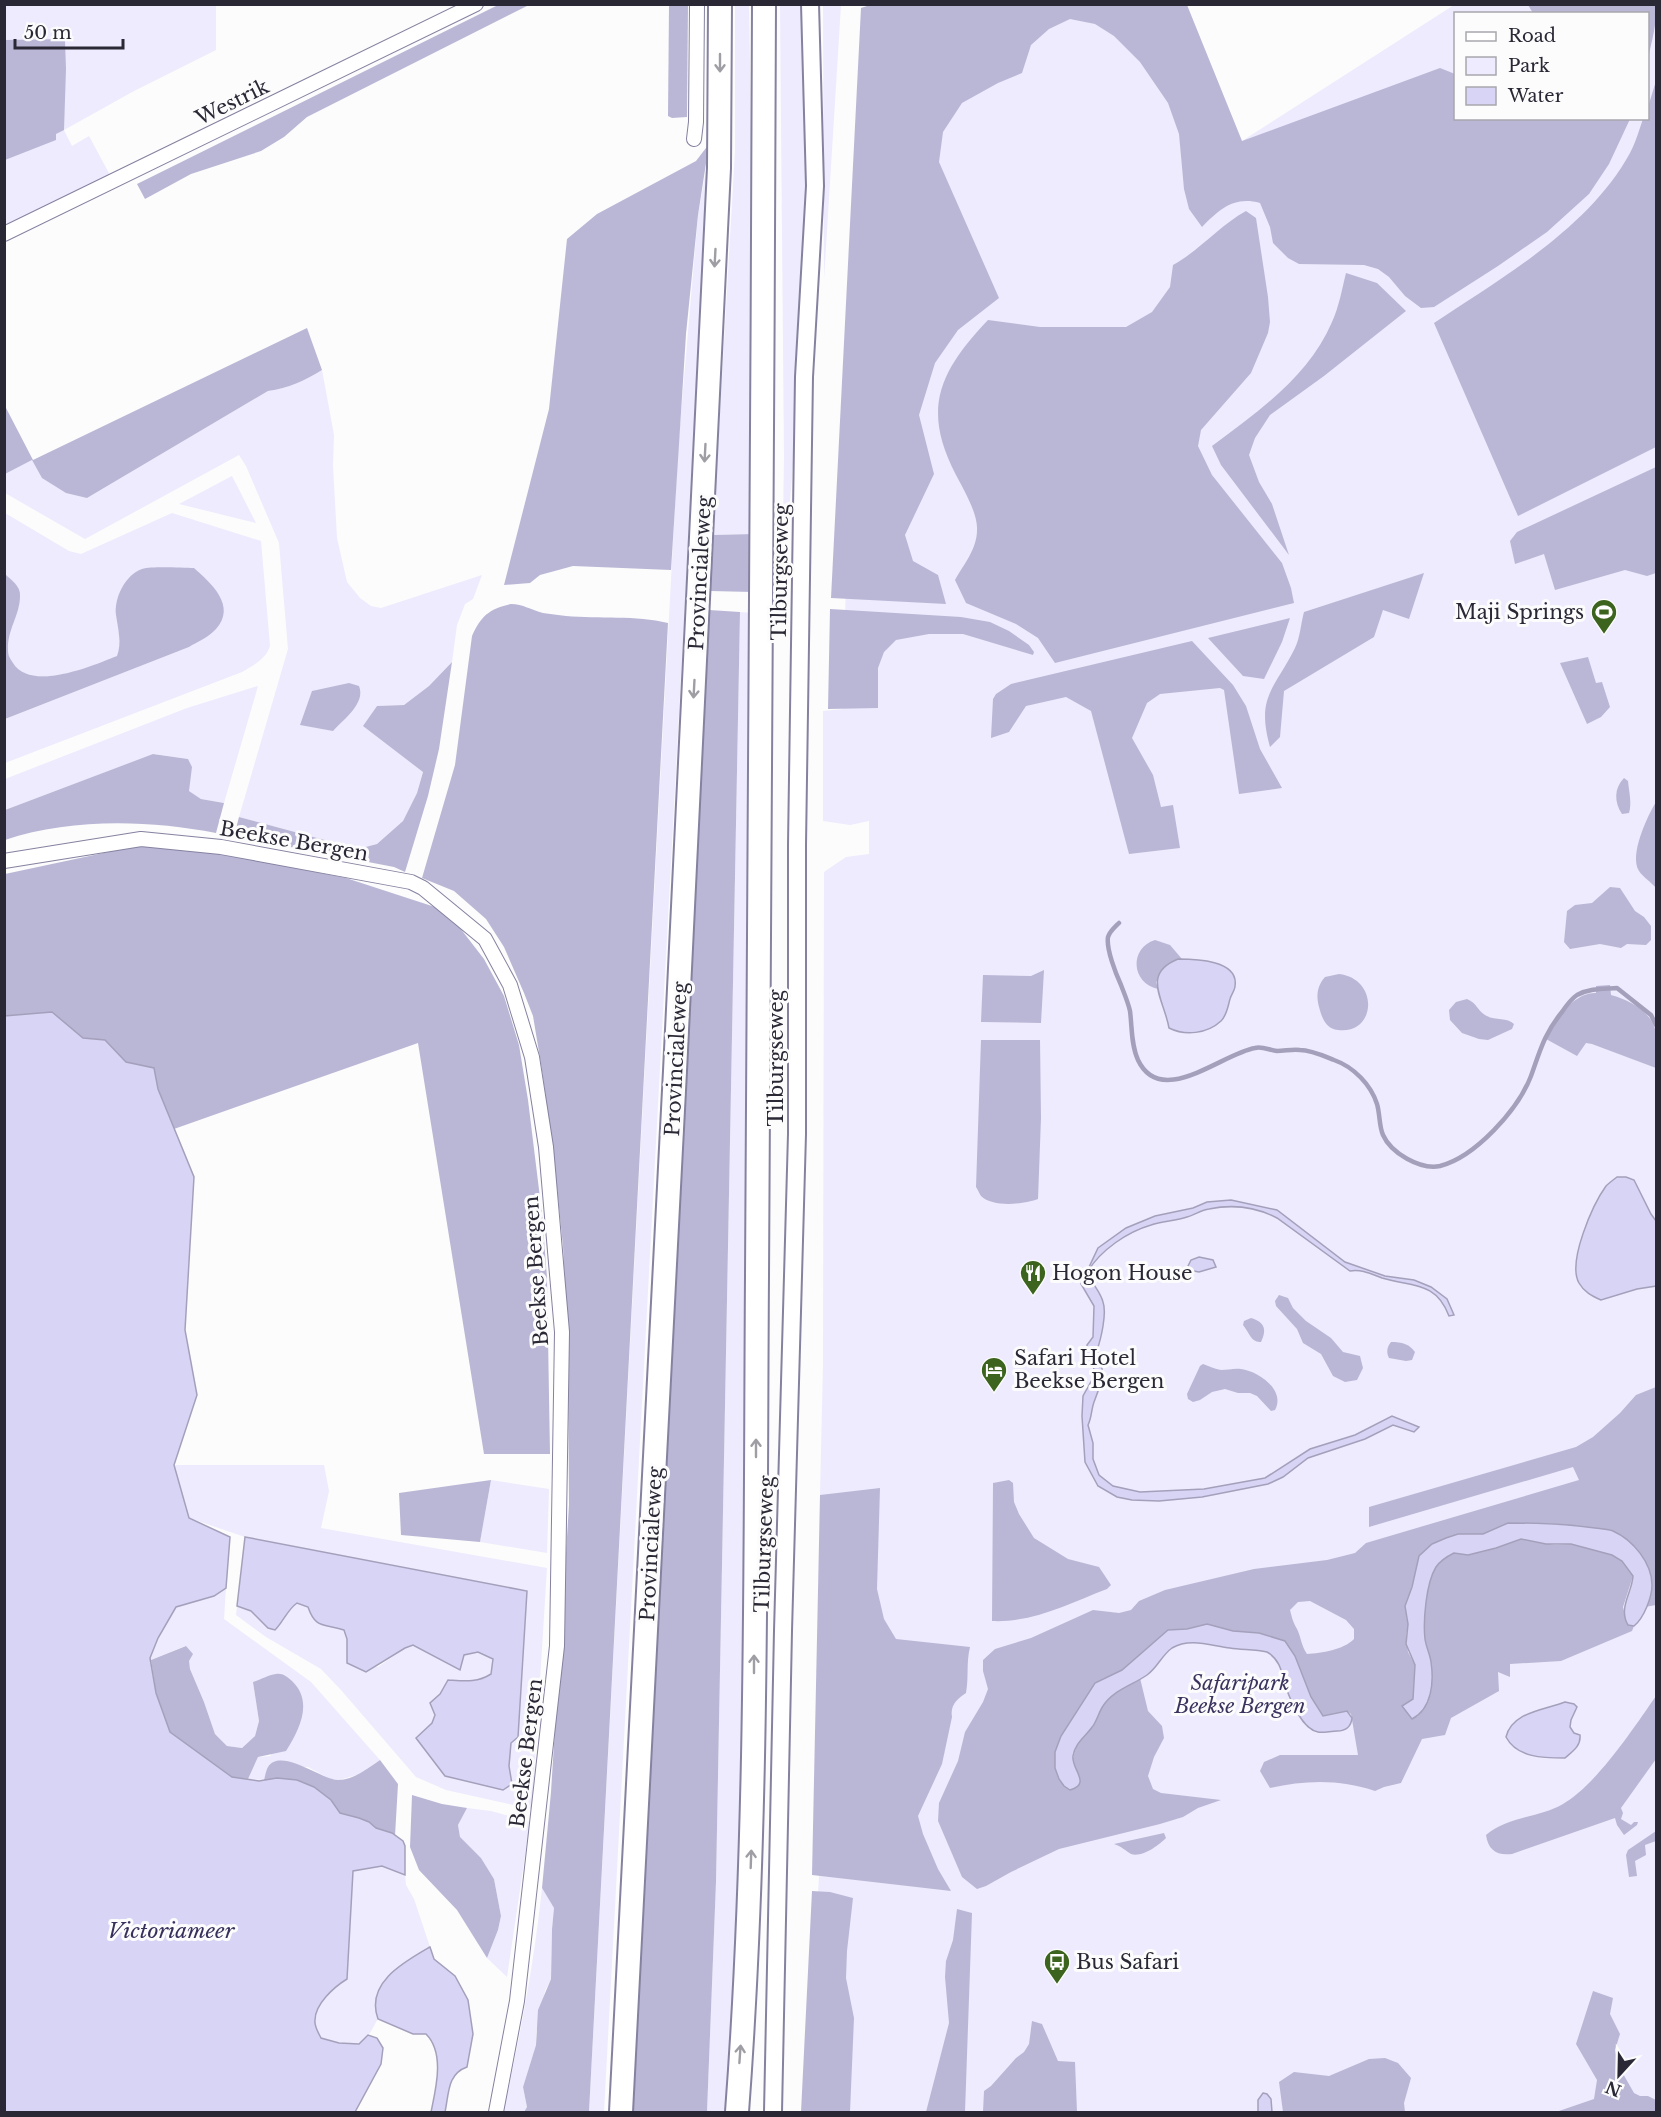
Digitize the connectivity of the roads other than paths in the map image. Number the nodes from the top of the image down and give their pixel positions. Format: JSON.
{"nodes":[{"id":1,"x":476,"y":4,"type":"edge"},
{"id":2,"x":697,"y":4,"type":"edge"},
{"id":3,"x":720,"y":4,"type":"edge"},
{"id":4,"x":764,"y":4,"type":"edge"},
{"id":5,"x":810,"y":4,"type":"edge"},
{"id":6,"x":694,"y":139,"type":"dead end"},
{"id":7,"x":4,"y":234,"type":"edge"},
{"id":8,"x":4,"y":861,"type":"edge"},
{"id":9,"x":496,"y":2112,"type":"edge"},
{"id":10,"x":621,"y":2112,"type":"edge"},
{"id":11,"x":737,"y":2112,"type":"edge"},
{"id":12,"x":773,"y":2112,"type":"edge"}],
"edges":[{"from":1,"to":7,"type":"street","name":"Westrik"},
{"from":2,"to":6,"type":"street"},
{"from":3,"to":10,"type":"highway","name":"Provincialeweg","one_way":true},
{"from":11,"to":4,"type":"highway","one_way":true},
{"from":5,"to":12,"type":"street","name":"Tilburgseweg"},
{"from":8,"to":9,"type":"street","name":"Beekse Bergen"}]}
